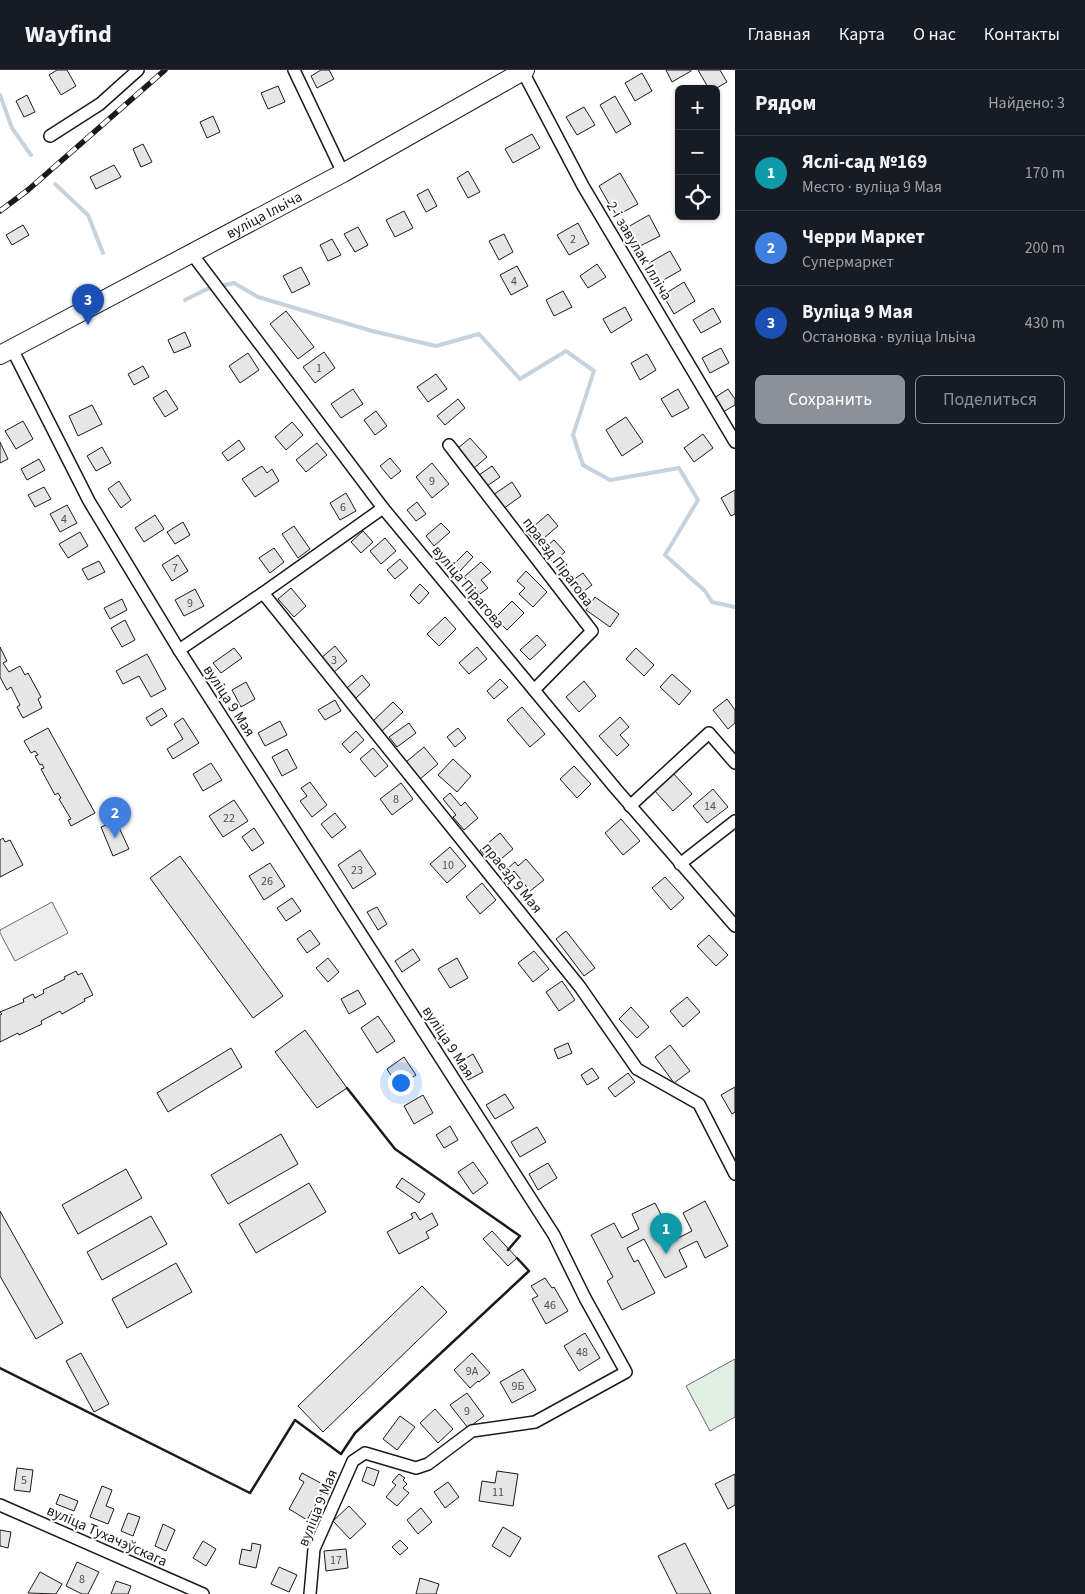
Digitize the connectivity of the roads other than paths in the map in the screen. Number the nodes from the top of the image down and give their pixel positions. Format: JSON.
{"nodes":[{"id":1,"x":138,"y":70,"type":"edge"},
{"id":2,"x":294,"y":70,"type":"edge"},
{"id":3,"x":524,"y":71,"type":"edge"},
{"id":4,"x":50,"y":136,"type":"dead end"},
{"id":5,"x":343,"y":173,"type":"junction"},
{"id":6,"x":192,"y":254,"type":"junction"},
{"id":7,"x":6,"y":352,"type":"edge"},
{"id":8,"x":735,"y":442,"type":"edge"},
{"id":9,"x":450,"y":445,"type":"dead end"},
{"id":10,"x":383,"y":508,"type":"junction"},
{"id":11,"x":263,"y":593,"type":"junction"},
{"id":12,"x":179,"y":650,"type":"junction"},
{"id":13,"x":534,"y":690,"type":"junction"},
{"id":14,"x":735,"y":763,"type":"edge"},
{"id":15,"x":630,"y":806,"type":"junction"},
{"id":16,"x":735,"y":821,"type":"edge"},
{"id":17,"x":680,"y":864,"type":"junction"},
{"id":18,"x":735,"y":926,"type":"edge"},
{"id":19,"x":735,"y":1174,"type":"edge"},
{"id":20,"x":0,"y":1505,"type":"edge"},
{"id":21,"x":203,"y":1594,"type":"edge"},
{"id":22,"x":310,"y":1594,"type":"edge"}],
"edges":[{"from":1,"to":4,"type":"street"},
{"from":2,"to":5,"type":"street"},
{"from":3,"to":5,"type":"main road","name":"вуліца Ільіча"},
{"from":3,"to":8,"type":"street","name":"2-і завулак Ілліча"},
{"from":5,"to":6,"type":"main road","name":"вуліца Ільіча"},
{"from":6,"to":7,"type":"main road","name":"вуліца Ільіча"},
{"from":6,"to":10,"type":"street","name":"вуліца Пірагова"},
{"from":7,"to":12,"type":"street","name":"вуліца 9 Мая"},
{"from":9,"to":13,"type":"street","name":"праезд Пірагова"},
{"from":10,"to":11,"type":"street"},
{"from":10,"to":13,"type":"street","name":"вуліца Пірагова"},
{"from":11,"to":12,"type":"street"},
{"from":11,"to":19,"type":"street","name":"праезд 9 Мая"},
{"from":12,"to":22,"type":"street","name":"вуліца 9 Мая"},
{"from":13,"to":15,"type":"street","name":"вуліца Пірагова"},
{"from":14,"to":15,"type":"street"},
{"from":15,"to":17,"type":"street","name":"вуліца Пірагова"},
{"from":16,"to":17,"type":"street"},
{"from":17,"to":18,"type":"street","name":"вуліца Пірагова"},
{"from":20,"to":21,"type":"street","name":"вуліца Тухачэўскага"}]}
